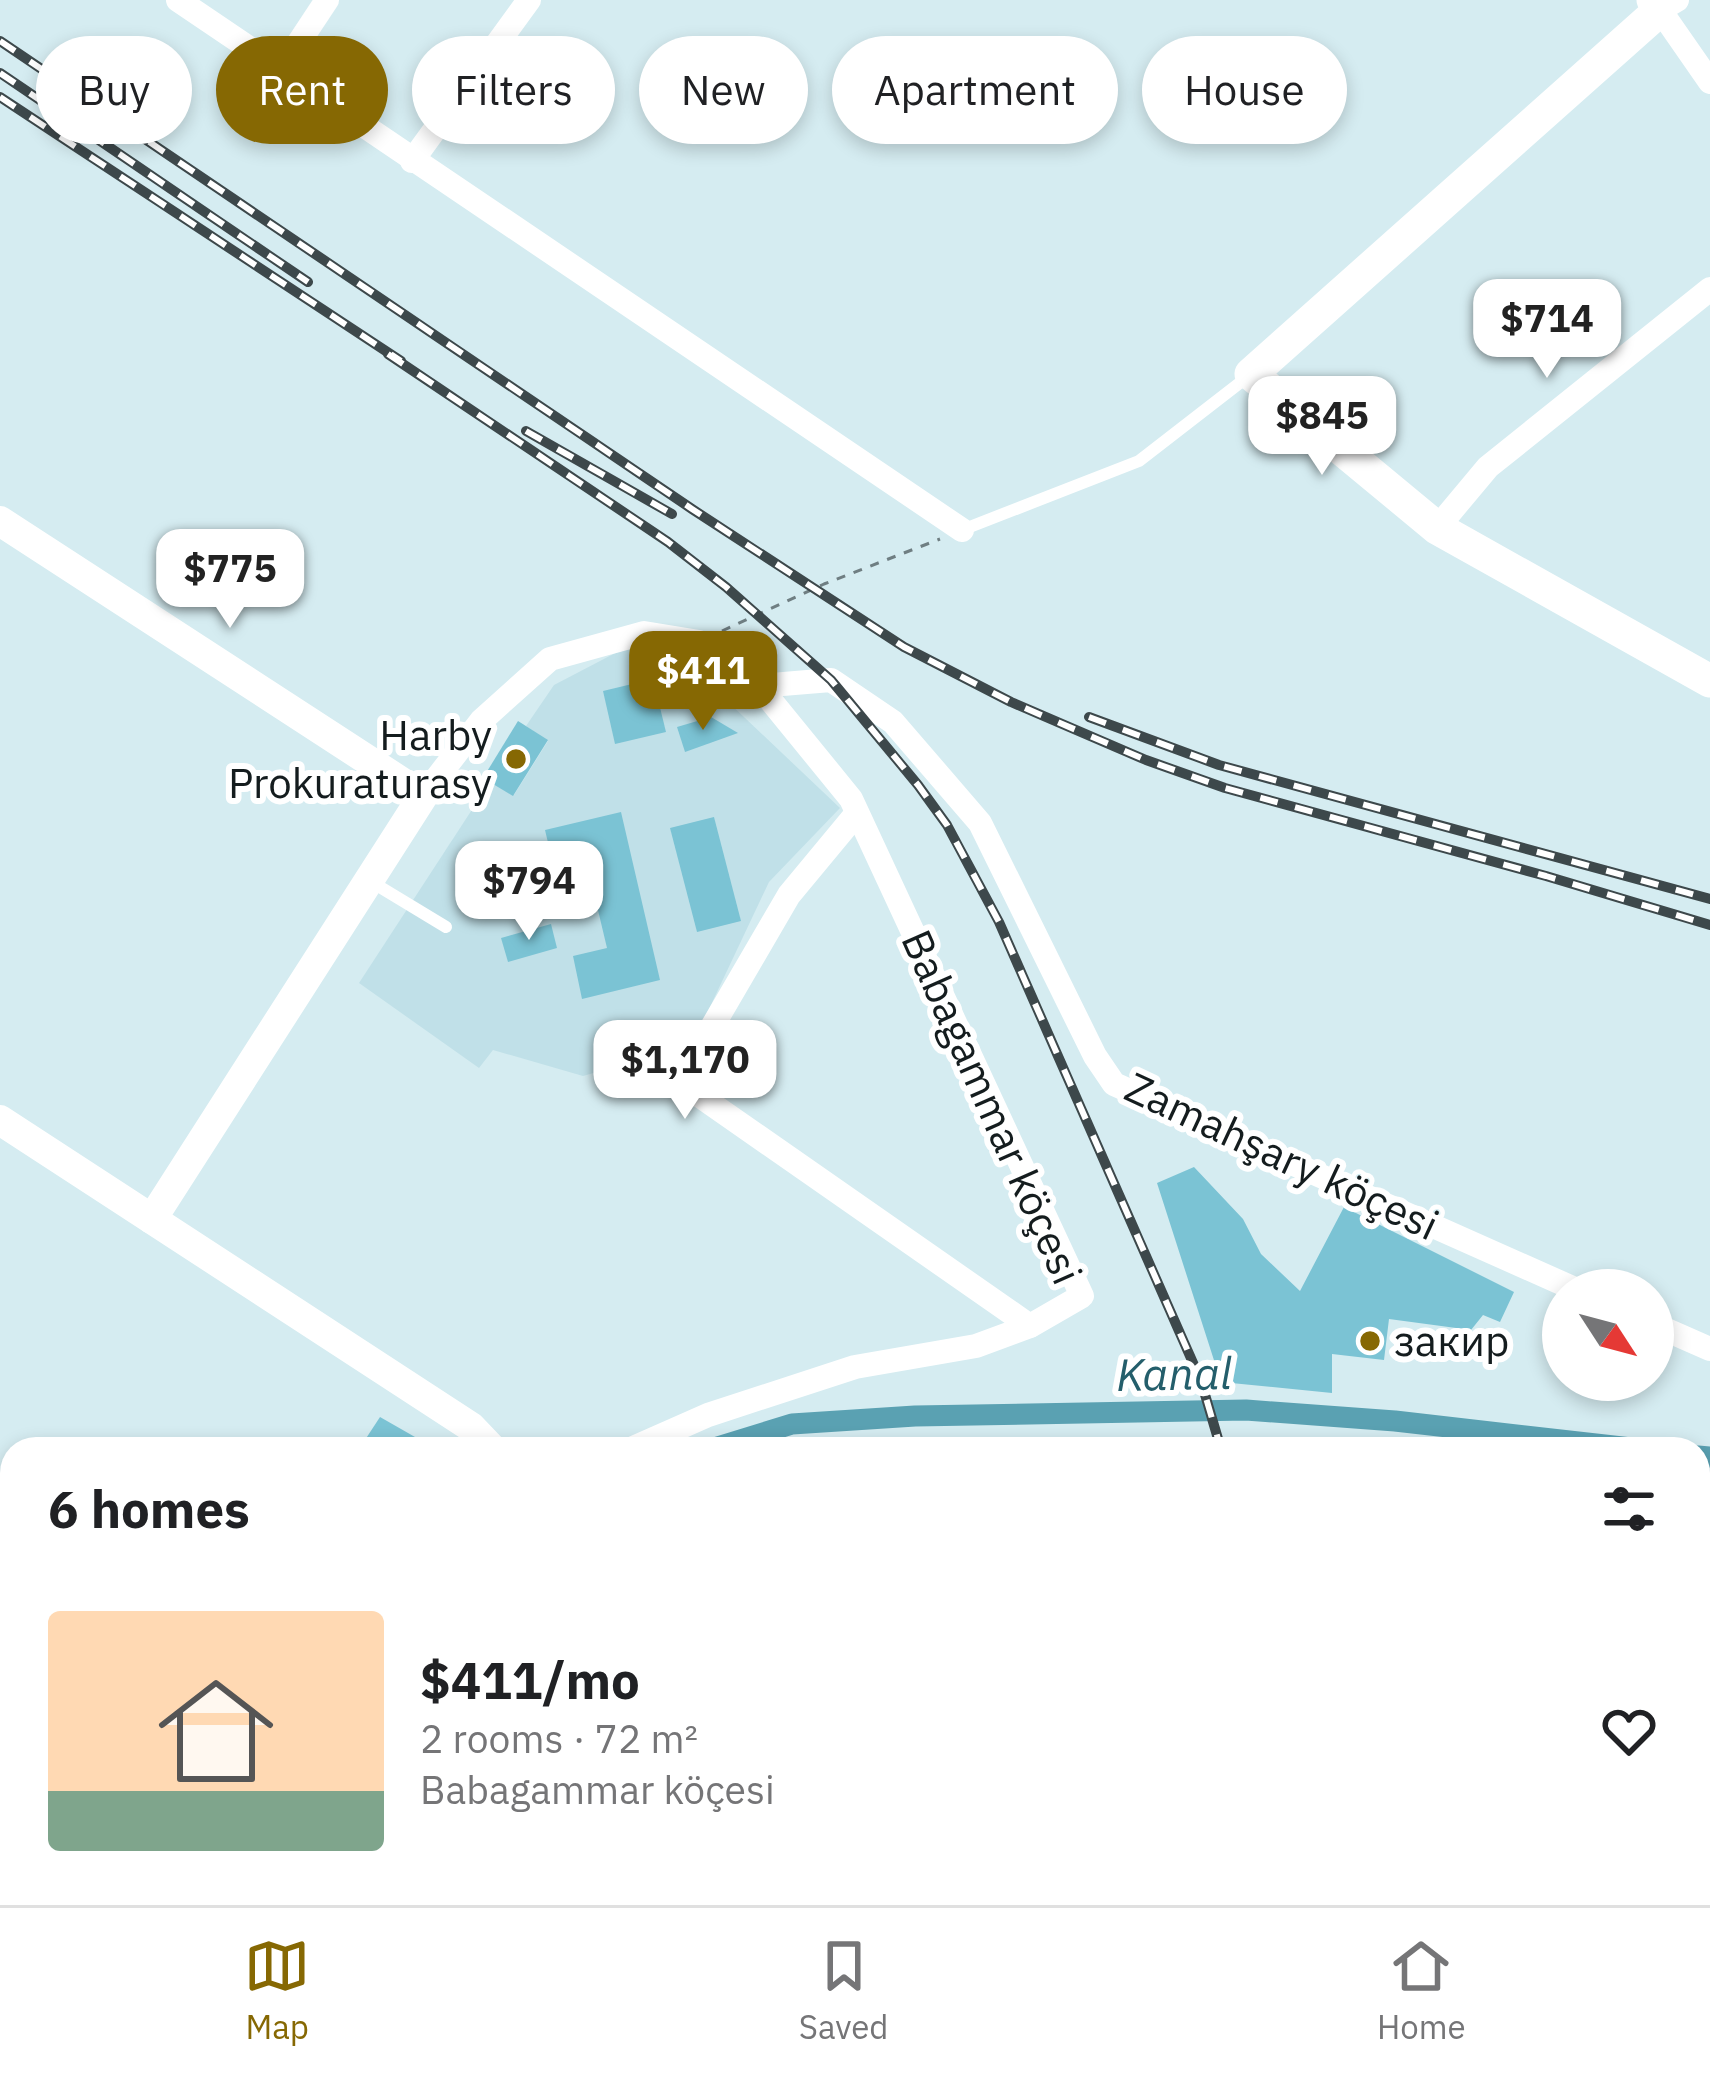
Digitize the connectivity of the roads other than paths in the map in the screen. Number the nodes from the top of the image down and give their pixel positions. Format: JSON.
{"nodes":[{"id":1,"x":178,"y":0,"type":"edge"},
{"id":2,"x":327,"y":0,"type":"edge"},
{"id":3,"x":529,"y":0,"type":"edge"},
{"id":4,"x":1663,"y":3,"type":"edge"},
{"id":5,"x":233,"y":36,"type":"edge"},
{"id":6,"x":303,"y":36,"type":"edge"},
{"id":7,"x":1710,"y":82,"type":"edge"},
{"id":8,"x":388,"y":144,"type":"edge"},
{"id":9,"x":412,"y":161,"type":"junction"},
{"id":10,"x":1710,"y":289,"type":"edge"},
{"id":11,"x":1251,"y":374,"type":"junction"},
{"id":12,"x":0,"y":521,"type":"edge"},
{"id":13,"x":1437,"y":528,"type":"junction"},
{"id":14,"x":962,"y":530,"type":"joint"},
{"id":15,"x":1710,"y":681,"type":"edge"},
{"id":16,"x":759,"y":686,"type":"junction"},
{"id":17,"x":423,"y":796,"type":"junction"},
{"id":18,"x":857,"y":813,"type":"junction"},
{"id":19,"x":369,"y":880,"type":"junction"},
{"id":20,"x":446,"y":928,"type":"dead end"},
{"id":21,"x":0,"y":1120,"type":"edge"},
{"id":22,"x":152,"y":1219,"type":"junction"},
{"id":23,"x":1542,"y":1274,"type":"edge"},
{"id":24,"x":1030,"y":1326,"type":"junction"},
{"id":25,"x":1674,"y":1333,"type":"edge"},
{"id":26,"x":1710,"y":1349,"type":"edge"},
{"id":27,"x":481,"y":1437,"type":"edge"},
{"id":28,"x":658,"y":1437,"type":"edge"}],
"edges":[{"from":1,"to":5,"type":"street"},
{"from":2,"to":6,"type":"street"},
{"from":3,"to":9,"type":"street"},
{"from":4,"to":7,"type":"street"},
{"from":4,"to":11,"type":"main road"},
{"from":8,"to":9,"type":"street"},
{"from":9,"to":14,"type":"street"},
{"from":10,"to":13,"type":"street"},
{"from":11,"to":13,"type":"main road"},
{"from":11,"to":14,"type":"lane"},
{"from":12,"to":17,"type":"street"},
{"from":13,"to":15,"type":"main road"},
{"from":16,"to":17,"type":"street","name":"Babagammar köçesi"},
{"from":16,"to":18,"type":"street","name":"Babagammar köçesi"},
{"from":16,"to":23,"type":"street","name":"Zamahşary köçesi"},
{"from":17,"to":19,"type":"street"},
{"from":18,"to":24,"type":"street","name":"Babagammar köçesi"},
{"from":18,"to":24,"type":"street"},
{"from":19,"to":20,"type":"lane"},
{"from":19,"to":22,"type":"street"},
{"from":21,"to":22,"type":"street"},
{"from":22,"to":27,"type":"street"},
{"from":24,"to":28,"type":"street","name":"Babagammar köçesi"},
{"from":25,"to":26,"type":"street"}]}
